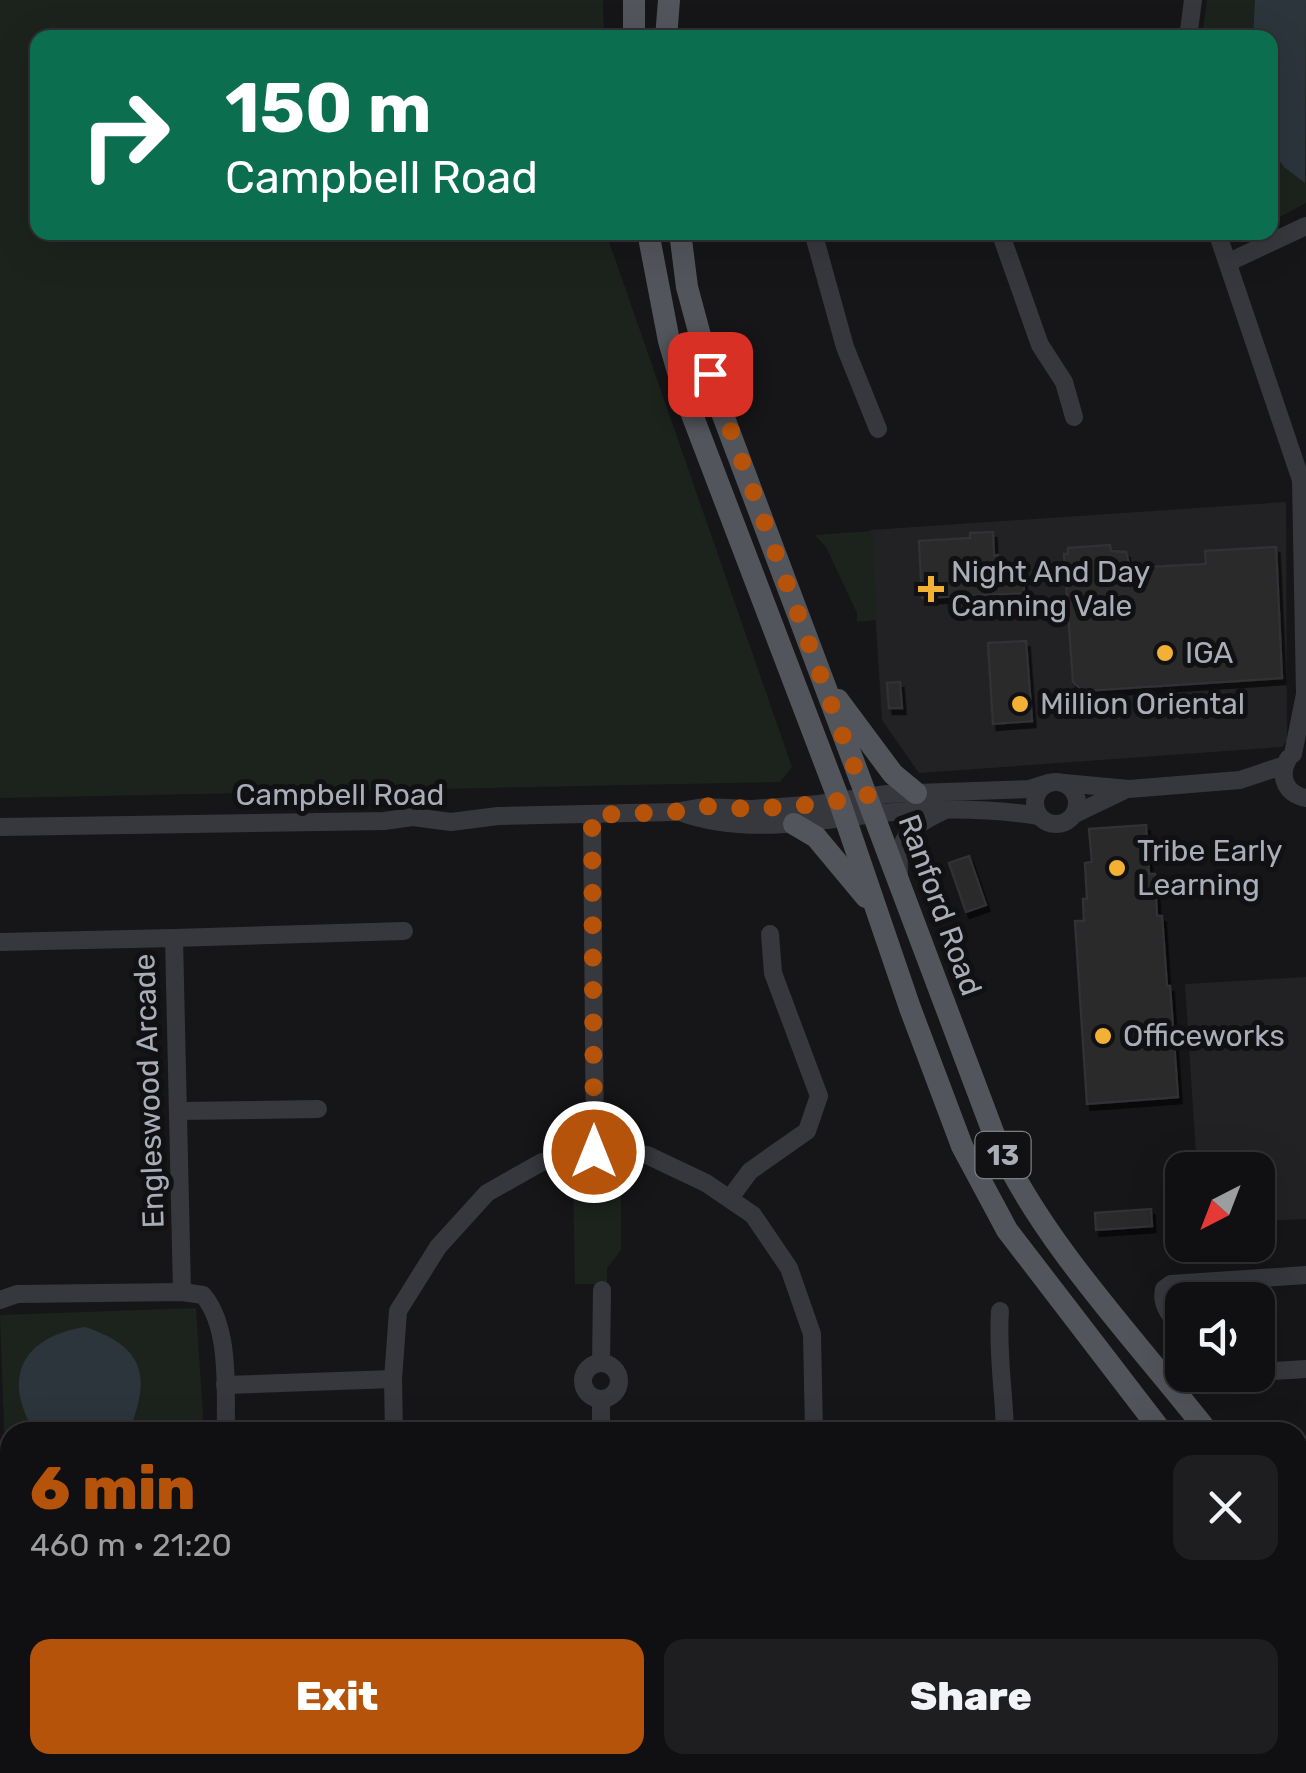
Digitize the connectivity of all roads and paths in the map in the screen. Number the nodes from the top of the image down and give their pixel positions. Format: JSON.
{"nodes":[{"id":1,"x":634,"y":0,"type":"edge"},
{"id":2,"x":669,"y":0,"type":"edge"},
{"id":3,"x":1193,"y":0,"type":"edge"},
{"id":4,"x":634,"y":30,"type":"edge"},
{"id":5,"x":667,"y":30,"type":"edge"},
{"id":6,"x":1189,"y":30,"type":"edge"},
{"id":7,"x":1306,"y":226,"type":"edge"},
{"id":8,"x":1278,"y":239,"type":"edge"},
{"id":9,"x":650,"y":240,"type":"edge"},
{"id":10,"x":681,"y":240,"type":"edge"},
{"id":11,"x":815,"y":240,"type":"edge"},
{"id":12,"x":1003,"y":240,"type":"edge"},
{"id":13,"x":1220,"y":240,"type":"edge"},
{"id":14,"x":1276,"y":240,"type":"edge"},
{"id":15,"x":1229,"y":262,"type":"junction"},
{"id":16,"x":1074,"y":417,"type":"dead end"},
{"id":17,"x":878,"y":429,"type":"dead end"},
{"id":18,"x":822,"y":676,"type":"junction"},
{"id":19,"x":1306,"y":707,"type":"edge"},
{"id":20,"x":1295,"y":756,"type":"edge"},
{"id":21,"x":1240,"y":780,"type":"junction"},
{"id":22,"x":1056,"y":783,"type":"junction"},
{"id":23,"x":1128,"y":789,"type":"junction"},
{"id":24,"x":916,"y":793,"type":"junction"},
{"id":25,"x":1298,"y":795,"type":"edge"},
{"id":26,"x":871,"y":805,"type":"junction"},
{"id":27,"x":948,"y":809,"type":"junction"},
{"id":28,"x":842,"y":810,"type":"junction"},
{"id":29,"x":679,"y":812,"type":"junction"},
{"id":30,"x":1075,"y":814,"type":"junction"},
{"id":31,"x":592,"y":815,"type":"junction"},
{"id":32,"x":1039,"y":816,"type":"junction"},
{"id":33,"x":1306,"y":819,"type":"edge"},
{"id":34,"x":794,"y":824,"type":"junction"},
{"id":35,"x":0,"y":826,"type":"edge"},
{"id":36,"x":900,"y":883,"type":"junction"},
{"id":37,"x":878,"y":911,"type":"junction"},
{"id":38,"x":404,"y":931,"type":"dead end"},
{"id":39,"x":770,"y":934,"type":"dead end"},
{"id":40,"x":174,"y":938,"type":"junction"},
{"id":41,"x":0,"y":942,"type":"edge"},
{"id":42,"x":318,"y":1109,"type":"dead end"},
{"id":43,"x":178,"y":1111,"type":"junction"},
{"id":44,"x":594,"y":1152,"type":"junction"},
{"id":45,"x":730,"y":1198,"type":"junction"},
{"id":46,"x":1306,"y":1275,"type":"edge"},
{"id":47,"x":1201,"y":1282,"type":"edge"},
{"id":48,"x":602,"y":1290,"type":"dead end"},
{"id":49,"x":182,"y":1292,"type":"junction"},
{"id":50,"x":1,"y":1297,"type":"edge"},
{"id":51,"x":1000,"y":1311,"type":"dead end"},
{"id":52,"x":1306,"y":1369,"type":"edge"},
{"id":53,"x":1275,"y":1371,"type":"edge"},
{"id":54,"x":393,"y":1379,"type":"junction"},
{"id":55,"x":226,"y":1385,"type":"junction"},
{"id":56,"x":226,"y":1422,"type":"edge"},
{"id":57,"x":394,"y":1422,"type":"edge"},
{"id":58,"x":602,"y":1422,"type":"edge"},
{"id":59,"x":814,"y":1422,"type":"edge"},
{"id":60,"x":1005,"y":1422,"type":"edge"},
{"id":61,"x":1154,"y":1422,"type":"edge"},
{"id":62,"x":1200,"y":1422,"type":"edge"}],
"edges":[{"from":1,"to":4,"type":"main road"},
{"from":2,"to":5,"type":"main road"},
{"from":3,"to":6,"type":"street"},
{"from":7,"to":8,"type":"street"},
{"from":9,"to":28,"type":"main road","name":"Ranford Road","number":"13"},
{"from":10,"to":18,"type":"main road","name":"Ranford Road","number":"13"},
{"from":11,"to":17,"type":"street"},
{"from":12,"to":16,"type":"street"},
{"from":13,"to":15,"type":"street"},
{"from":14,"to":15,"type":"street"},
{"from":15,"to":19,"type":"street"},
{"from":18,"to":24,"type":"main road"},
{"from":18,"to":26,"type":"main road","name":"Ranford Road","number":"13"},
{"from":19,"to":20,"type":"street"},
{"from":20,"to":21,"type":"street","name":"Campbell Road"},
{"from":20,"to":25,"type":"street"},
{"from":21,"to":23,"type":"street","name":"Campbell Road"},
{"from":21,"to":25,"type":"street","name":"Campbell Road"},
{"from":22,"to":23,"type":"street","name":"Campbell Road"},
{"from":22,"to":24,"type":"street","name":"Campbell Road"},
{"from":22,"to":30,"type":"street"},
{"from":22,"to":32,"type":"street"},
{"from":23,"to":30,"type":"street","name":"Campbell Road"},
{"from":24,"to":26,"type":"street","name":"Campbell Road"},
{"from":25,"to":33,"type":"street"},
{"from":26,"to":27,"type":"street","name":"Campbell Road"},
{"from":26,"to":28,"type":"street","name":"Campbell Road"},
{"from":26,"to":36,"type":"main road","name":"Ranford Road","number":"13"},
{"from":27,"to":32,"type":"street","name":"Campbell Road"},
{"from":27,"to":36,"type":"street"},
{"from":28,"to":29,"type":"street","name":"Campbell Road"},
{"from":28,"to":34,"type":"street","name":"Campbell Road"},
{"from":28,"to":37,"type":"main road","name":"Ranford Road","number":"13"},
{"from":29,"to":31,"type":"street","name":"Campbell Road"},
{"from":29,"to":34,"type":"street","name":"Campbell Road"},
{"from":30,"to":32,"type":"street"},
{"from":31,"to":35,"type":"street","name":"Campbell Road"},
{"from":31,"to":44,"type":"street"},
{"from":34,"to":37,"type":"main road"},
{"from":36,"to":62,"type":"main road","name":"Ranford Road","number":"13"},
{"from":37,"to":61,"type":"main road","name":"Ranford Road","number":"13"},
{"from":38,"to":40,"type":"street"},
{"from":39,"to":45,"type":"street"},
{"from":40,"to":41,"type":"street","name":"Engleswood Arcade"},
{"from":40,"to":43,"type":"street","name":"Engleswood Arcade"},
{"from":42,"to":43,"type":"street"},
{"from":43,"to":49,"type":"street","name":"Engleswood Arcade"},
{"from":44,"to":45,"type":"street"},
{"from":44,"to":54,"type":"street"},
{"from":45,"to":59,"type":"street"},
{"from":46,"to":47,"type":"street"},
{"from":48,"to":58,"type":"street"},
{"from":49,"to":50,"type":"street"},
{"from":49,"to":55,"type":"street"},
{"from":51,"to":60,"type":"street"},
{"from":52,"to":53,"type":"street"},
{"from":54,"to":55,"type":"street"},
{"from":54,"to":57,"type":"street"},
{"from":55,"to":56,"type":"street"}]}
